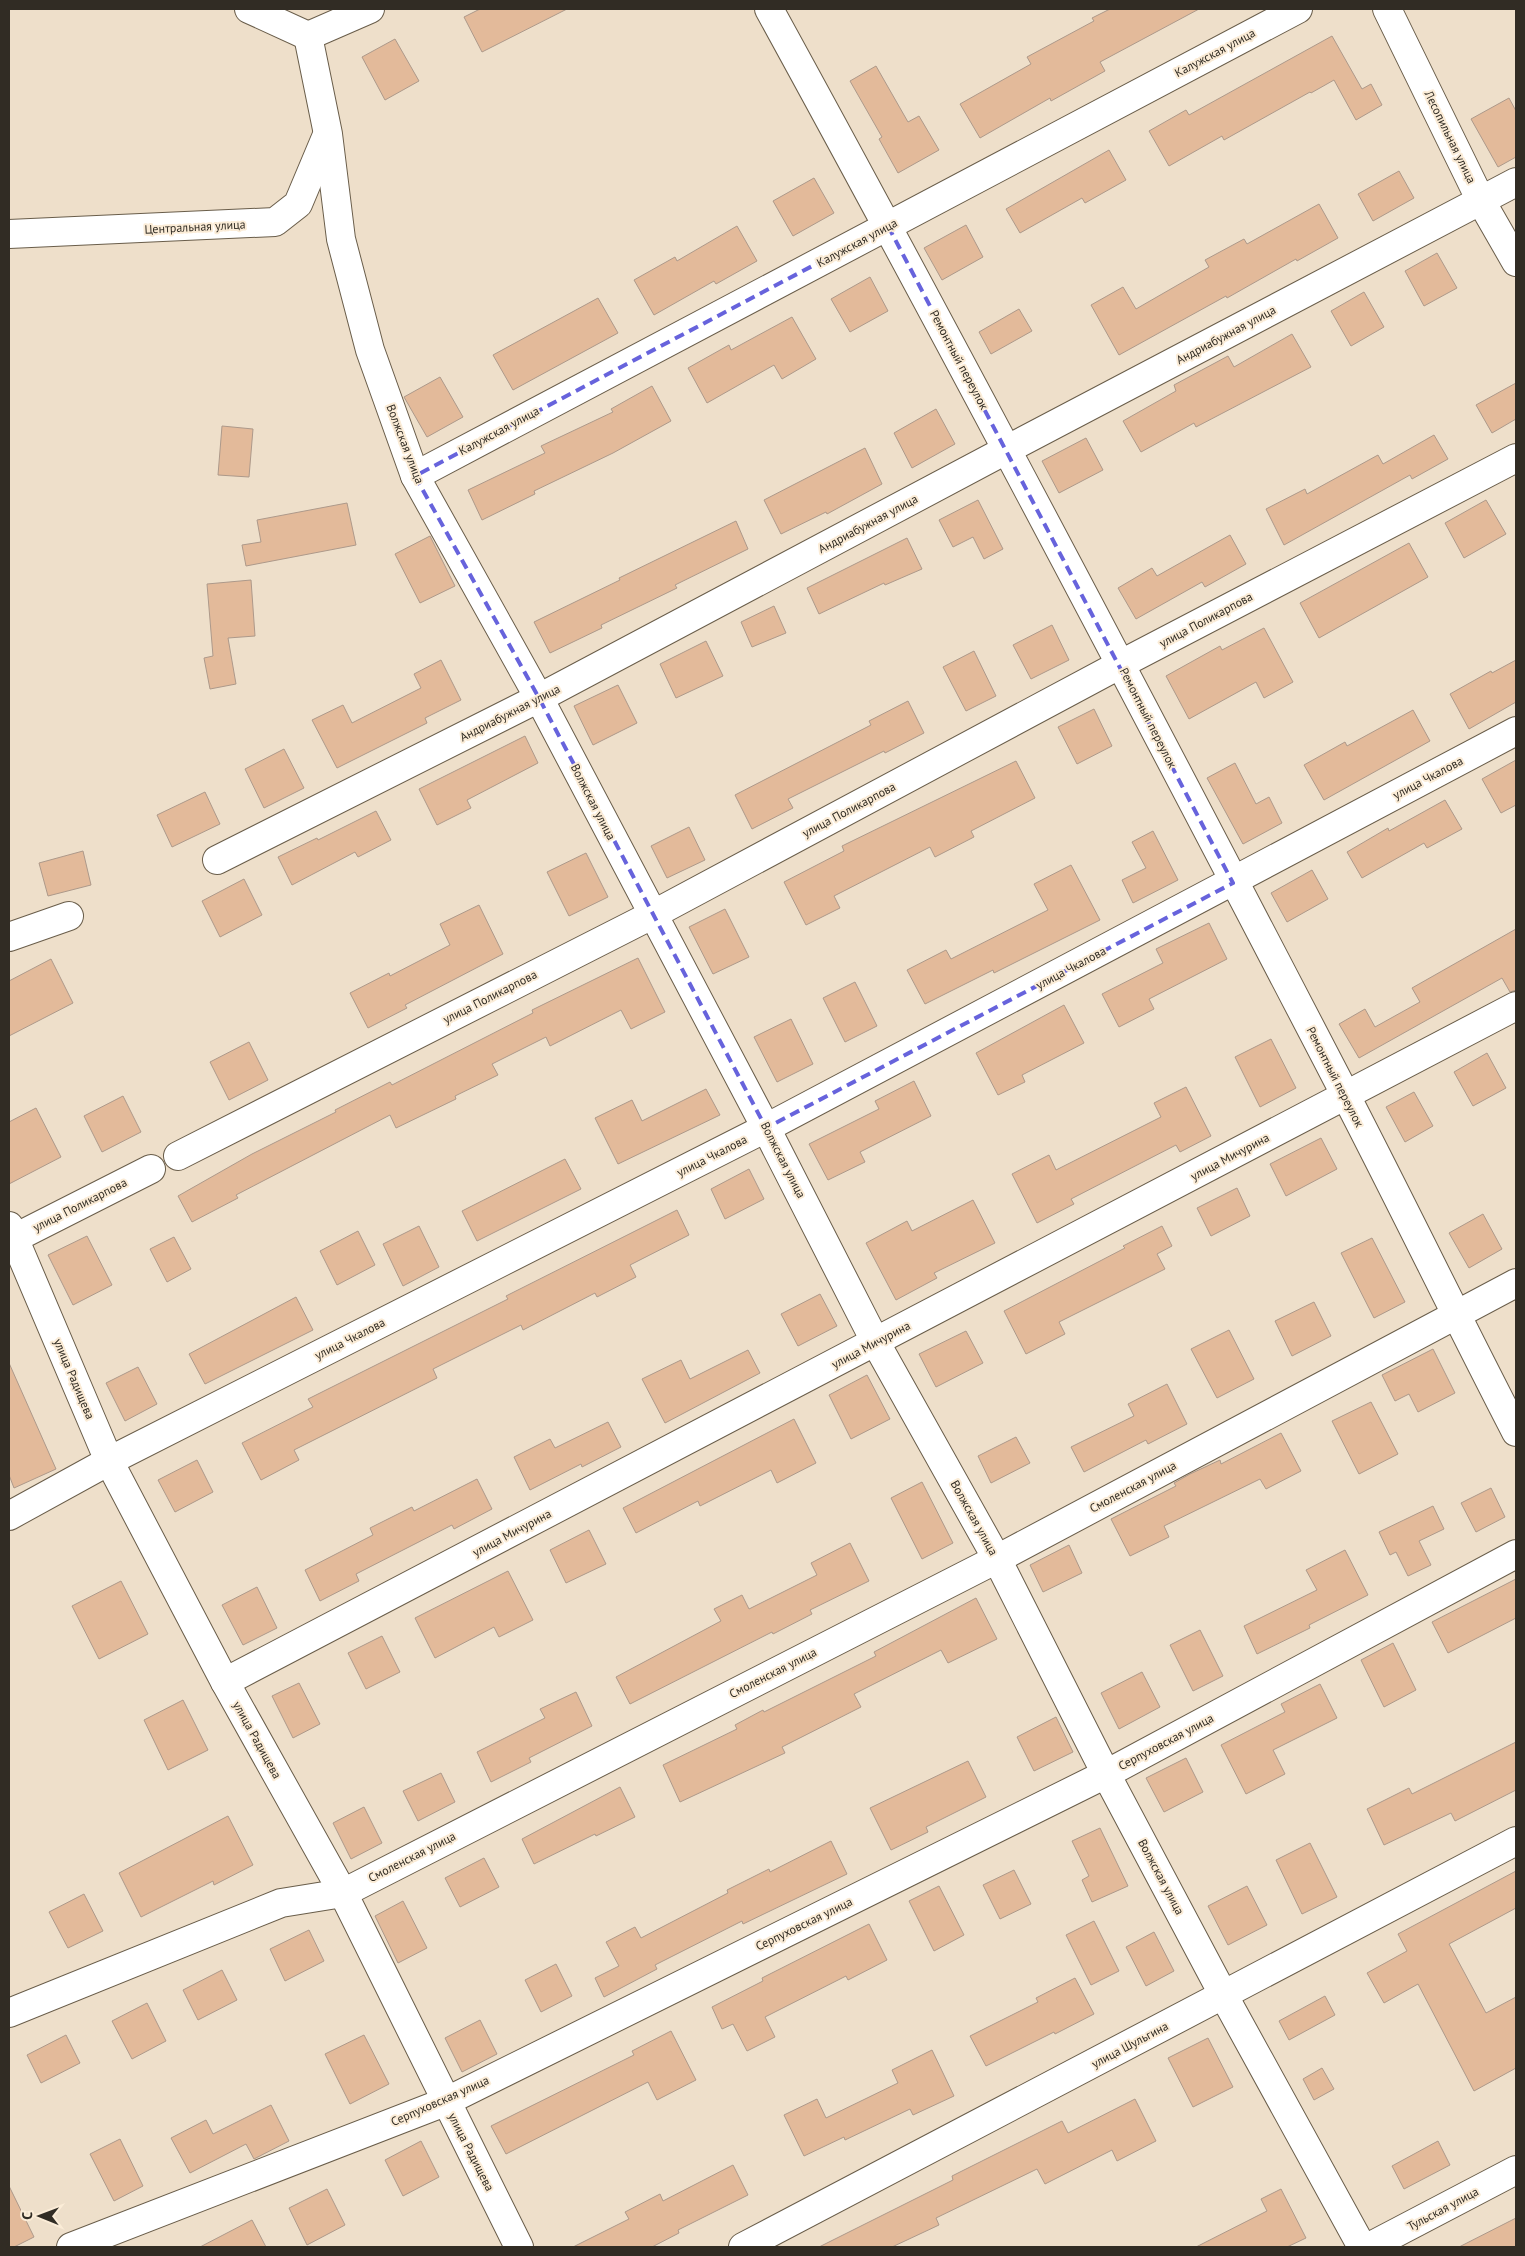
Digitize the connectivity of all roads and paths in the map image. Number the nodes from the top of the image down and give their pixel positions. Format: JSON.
{"nodes":[{"id":1,"x":249,"y":9,"type":"edge"},
{"id":2,"x":370,"y":9,"type":"edge"},
{"id":3,"x":769,"y":9,"type":"edge"},
{"id":4,"x":1298,"y":9,"type":"edge"},
{"id":5,"x":1387,"y":9,"type":"edge"},
{"id":6,"x":308,"y":36,"type":"junction"},
{"id":7,"x":328,"y":134,"type":"junction"},
{"id":8,"x":1516,"y":182,"type":"edge"},
{"id":9,"x":1482,"y":201,"type":"junction"},
{"id":10,"x":888,"y":226,"type":"junction"},
{"id":11,"x":9,"y":234,"type":"edge"},
{"id":12,"x":1516,"y":262,"type":"edge"},
{"id":13,"x":1006,"y":450,"type":"junction"},
{"id":14,"x":1516,"y":458,"type":"edge"},
{"id":15,"x":415,"y":476,"type":"junction"},
{"id":16,"x":1121,"y":664,"type":"junction"},
{"id":17,"x":539,"y":698,"type":"junction"},
{"id":18,"x":1516,"y":730,"type":"edge"},
{"id":19,"x":217,"y":860,"type":"dead end"},
{"id":20,"x":1233,"y":883,"type":"junction"},
{"id":21,"x":652,"y":915,"type":"junction"},
{"id":22,"x":69,"y":916,"type":"dead end"},
{"id":23,"x":9,"y":937,"type":"edge"},
{"id":24,"x":1516,"y":1006,"type":"edge"},
{"id":25,"x":1346,"y":1096,"type":"junction"},
{"id":26,"x":766,"y":1128,"type":"junction"},
{"id":27,"x":178,"y":1156,"type":"dead end"},
{"id":28,"x":151,"y":1169,"type":"dead end"},
{"id":29,"x":11,"y":1235,"type":"edge"},
{"id":30,"x":1516,"y":1283,"type":"edge"},
{"id":31,"x":1456,"y":1316,"type":"junction"},
{"id":32,"x":876,"y":1343,"type":"junction"},
{"id":33,"x":1516,"y":1432,"type":"edge"},
{"id":34,"x":109,"y":1461,"type":"junction"},
{"id":35,"x":9,"y":1516,"type":"edge"},
{"id":36,"x":1516,"y":1554,"type":"edge"},
{"id":37,"x":997,"y":1559,"type":"junction"},
{"id":38,"x":226,"y":1682,"type":"junction"},
{"id":39,"x":1106,"y":1774,"type":"junction"},
{"id":40,"x":1516,"y":1842,"type":"edge"},
{"id":41,"x":343,"y":1893,"type":"junction"},
{"id":42,"x":1224,"y":1996,"type":"junction"},
{"id":43,"x":9,"y":2013,"type":"edge"},
{"id":44,"x":445,"y":2102,"type":"junction"},
{"id":45,"x":1516,"y":2170,"type":"edge"},
{"id":46,"x":71,"y":2247,"type":"edge"},
{"id":47,"x":519,"y":2247,"type":"edge"},
{"id":48,"x":743,"y":2247,"type":"edge"},
{"id":49,"x":1362,"y":2247,"type":"edge"},
{"id":50,"x":1369,"y":2247,"type":"edge"}],
"edges":[{"from":1,"to":6,"type":"street"},
{"from":2,"to":6,"type":"street"},
{"from":3,"to":10,"type":"street","name":"Ремонтный переулок"},
{"from":4,"to":10,"type":"street","name":"Калужская улица"},
{"from":5,"to":9,"type":"street","name":"Лесопильная улица"},
{"from":6,"to":7,"type":"street","name":"Волжская улица"},
{"from":7,"to":11,"type":"street","name":"Центральная улица"},
{"from":7,"to":15,"type":"street","name":"Волжская улица"},
{"from":8,"to":9,"type":"street","name":"Андриабужная улица"},
{"from":9,"to":12,"type":"street","name":"Лесопильная улица"},
{"from":9,"to":13,"type":"street","name":"Андриабужная улица"},
{"from":10,"to":13,"type":"street","name":"Ремонтный переулок"},
{"from":10,"to":15,"type":"street","name":"Калужская улица"},
{"from":13,"to":16,"type":"street","name":"Ремонтный переулок"},
{"from":13,"to":17,"type":"street","name":"Андриабужная улица"},
{"from":14,"to":16,"type":"street","name":"улица Поликарпова"},
{"from":15,"to":17,"type":"street","name":"Волжская улица"},
{"from":16,"to":20,"type":"street","name":"Ремонтный переулок"},
{"from":16,"to":21,"type":"street","name":"улица Поликарпова"},
{"from":17,"to":19,"type":"street","name":"Андриабужная улица"},
{"from":17,"to":21,"type":"street","name":"Волжская улица"},
{"from":18,"to":20,"type":"street","name":"улица Чкалова"},
{"from":20,"to":25,"type":"street","name":"Ремонтный переулок"},
{"from":20,"to":26,"type":"street","name":"улица Чкалова"},
{"from":21,"to":26,"type":"street","name":"Волжская улица"},
{"from":21,"to":27,"type":"street","name":"улица Поликарпова"},
{"from":22,"to":23,"type":"street"},
{"from":24,"to":25,"type":"street","name":"улица Мичурина"},
{"from":25,"to":31,"type":"street","name":"Ремонтный переулок"},
{"from":25,"to":32,"type":"street","name":"улица Мичурина"},
{"from":26,"to":32,"type":"street","name":"Волжская улица"},
{"from":26,"to":34,"type":"street","name":"улица Чкалова"},
{"from":28,"to":29,"type":"street","name":"улица Поликарпова"},
{"from":29,"to":34,"type":"street","name":"улица Радищева"},
{"from":30,"to":31,"type":"street","name":"Смоленская улица"},
{"from":31,"to":33,"type":"street","name":"Ремонтный переулок"},
{"from":31,"to":37,"type":"street","name":"Смоленская улица"},
{"from":32,"to":37,"type":"street","name":"Волжская улица"},
{"from":32,"to":38,"type":"street","name":"улица Мичурина"},
{"from":34,"to":35,"type":"street","name":"улица Чкалова"},
{"from":34,"to":38,"type":"street","name":"улица Радищева"},
{"from":36,"to":39,"type":"street","name":"Серпуховская улица"},
{"from":37,"to":39,"type":"street","name":"Волжская улица"},
{"from":37,"to":41,"type":"street","name":"Смоленская улица"},
{"from":38,"to":41,"type":"street","name":"улица Радищева"},
{"from":39,"to":42,"type":"street","name":"Волжская улица"},
{"from":39,"to":44,"type":"street","name":"Серпуховская улица"},
{"from":40,"to":42,"type":"street","name":"улица Шульгина"},
{"from":41,"to":43,"type":"street","name":"Смоленская улица"},
{"from":41,"to":44,"type":"street","name":"улица Радищева"},
{"from":42,"to":48,"type":"street","name":"улица Шульгина"},
{"from":42,"to":49,"type":"street","name":"Волжская улица"},
{"from":44,"to":46,"type":"street","name":"Серпуховская улица"},
{"from":44,"to":47,"type":"street","name":"улица Радищева"},
{"from":45,"to":50,"type":"street","name":"Тульская улица"}]}
